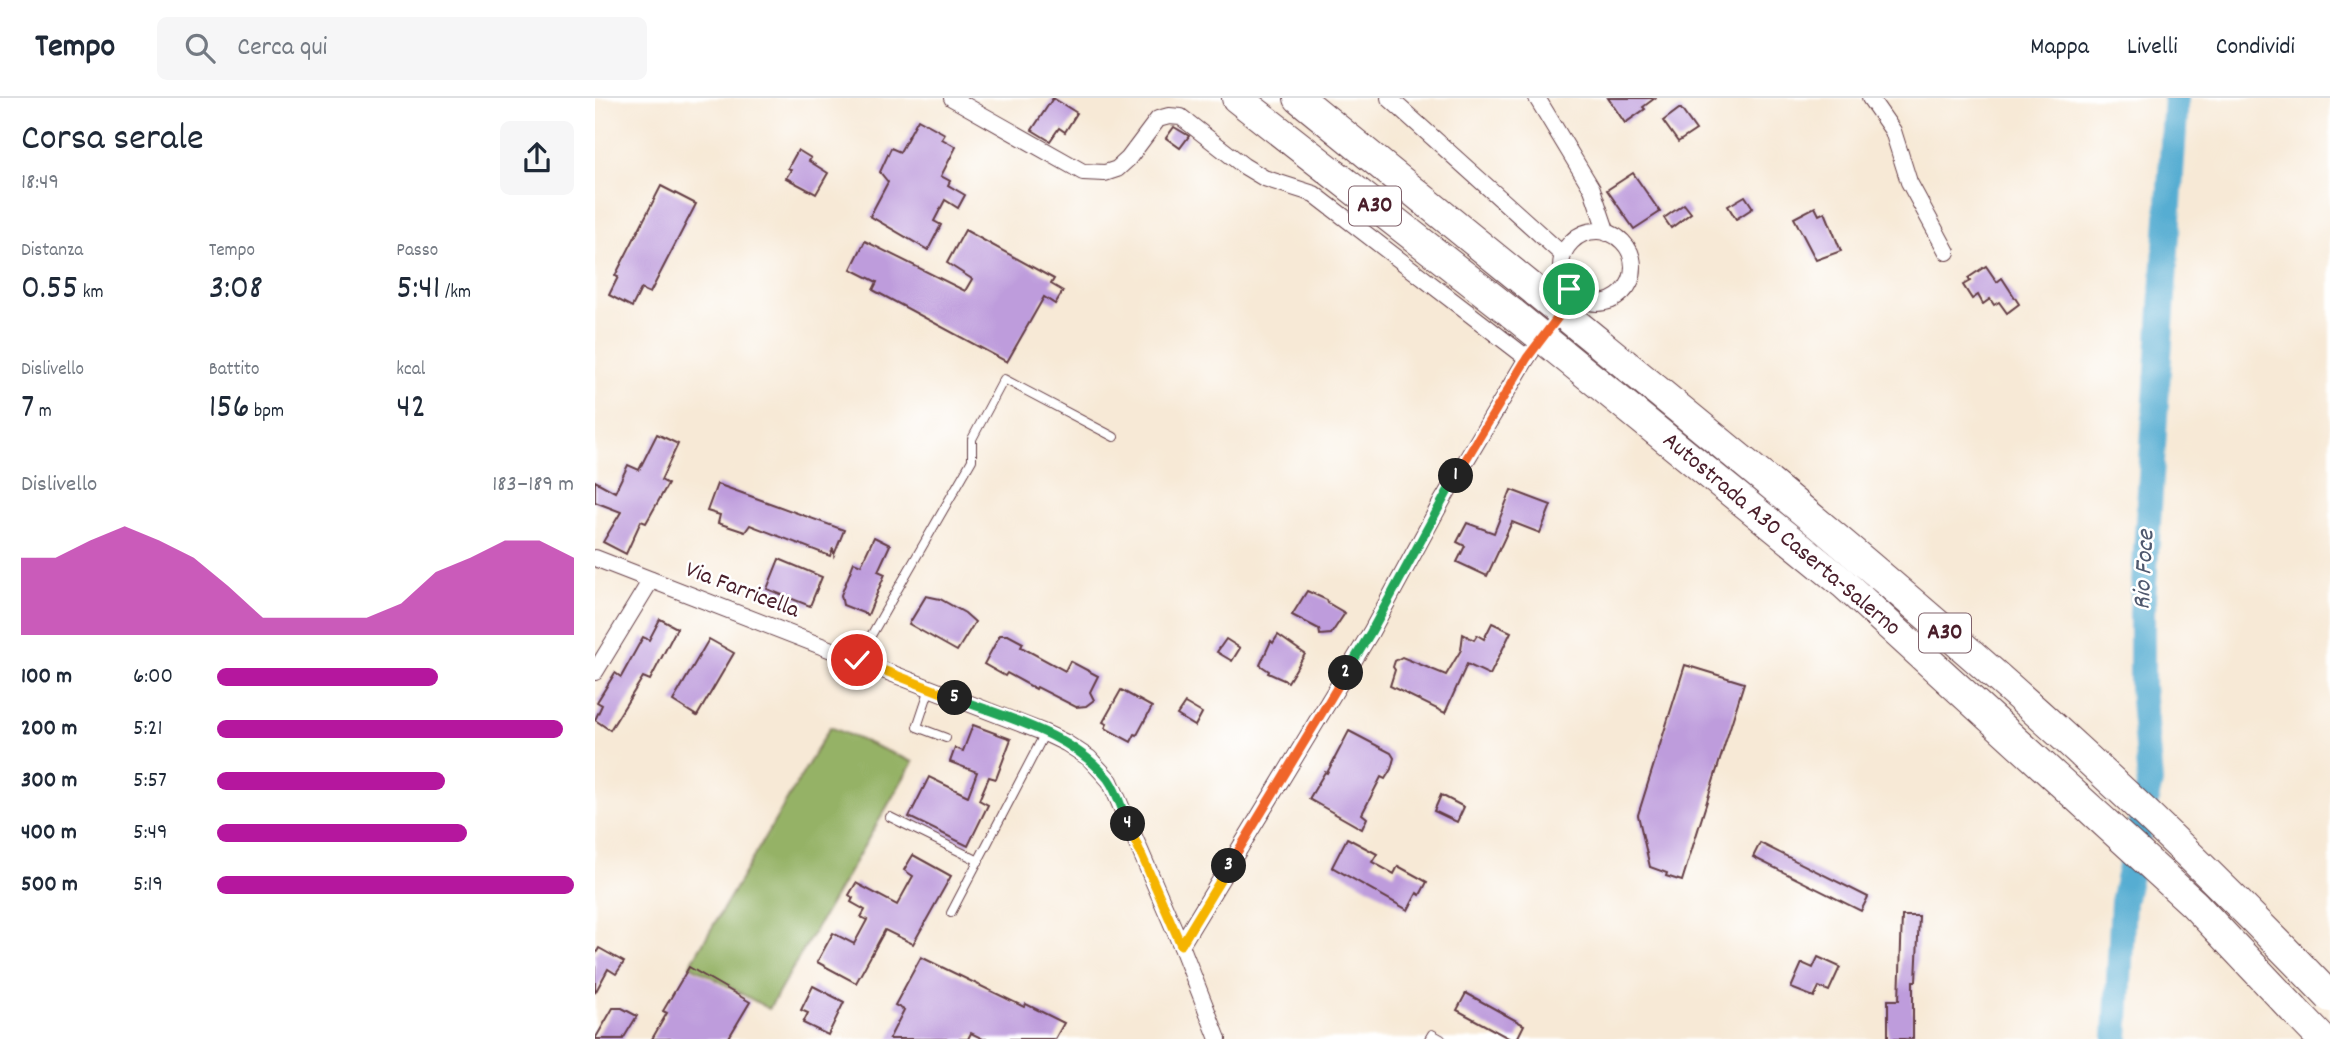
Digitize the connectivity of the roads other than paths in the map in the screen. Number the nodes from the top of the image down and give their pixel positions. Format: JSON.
{"nodes":[{"id":1,"x":952,"y":98,"type":"edge"},
{"id":2,"x":1237,"y":98,"type":"edge"},
{"id":3,"x":1299,"y":98,"type":"edge"},
{"id":4,"x":1388,"y":98,"type":"edge"},
{"id":5,"x":1537,"y":98,"type":"edge"},
{"id":6,"x":1870,"y":98,"type":"edge"},
{"id":7,"x":1607,"y":233,"type":"junction"},
{"id":8,"x":1947,"y":252,"type":"dead end"},
{"id":9,"x":1563,"y":255,"type":"junction"},
{"id":10,"x":1575,"y":295,"type":"junction"},
{"id":11,"x":1527,"y":358,"type":"junction"},
{"id":12,"x":1114,"y":437,"type":"dead end"},
{"id":13,"x":595,"y":558,"type":"edge"},
{"id":14,"x":651,"y":580,"type":"junction"},
{"id":15,"x":857,"y":660,"type":"junction"},
{"id":16,"x":595,"y":671,"type":"edge"},
{"id":17,"x":930,"y":688,"type":"junction"},
{"id":18,"x":1045,"y":733,"type":"junction"},
{"id":19,"x":946,"y":738,"type":"dead end"},
{"id":20,"x":890,"y":817,"type":"dead end"},
{"id":21,"x":979,"y":861,"type":"junction"},
{"id":22,"x":951,"y":913,"type":"dead end"},
{"id":23,"x":1181,"y":945,"type":"junction"},
{"id":24,"x":2330,"y":997,"type":"edge"},
{"id":25,"x":2294,"y":1010,"type":"junction"},
{"id":26,"x":1218,"y":1039,"type":"edge"},
{"id":27,"x":1429,"y":1039,"type":"edge"},
{"id":28,"x":1441,"y":1039,"type":"edge"},
{"id":29,"x":2315,"y":1039,"type":"edge"},
{"id":30,"x":2322,"y":1039,"type":"edge"}],
"edges":[{"from":1,"to":11,"type":"street"},
{"from":2,"to":25,"type":"highway","name":"Autostrada A30 Caserta-Salerno","number":"A30","bridge":true},
{"from":3,"to":24,"type":"highway","name":"Autostrada A30 Caserta-Salerno","number":"A30","bridge":true},
{"from":4,"to":9,"type":"street"},
{"from":5,"to":7,"type":"street"},
{"from":6,"to":8,"type":"street"},
{"from":7,"to":9,"type":"street"},
{"from":7,"to":10,"type":"street"},
{"from":9,"to":10,"type":"street"},
{"from":10,"to":11,"type":"street"},
{"from":11,"to":23,"type":"street"},
{"from":12,"to":15,"type":"lane"},
{"from":13,"to":14,"type":"street","name":"Via Farricella"},
{"from":14,"to":15,"type":"street","name":"Via Farricella"},
{"from":14,"to":16,"type":"street"},
{"from":15,"to":17,"type":"street","name":"Via Farricella"},
{"from":17,"to":18,"type":"street","name":"Via Farricella"},
{"from":17,"to":19,"type":"lane"},
{"from":18,"to":21,"type":"lane"},
{"from":18,"to":23,"type":"street","name":"Via Farricella"},
{"from":20,"to":21,"type":"lane"},
{"from":21,"to":22,"type":"lane"},
{"from":23,"to":26,"type":"street","name":"Via Farricella"},
{"from":25,"to":29,"type":"highway"},
{"from":25,"to":30,"type":"highway","name":"Autostrada A30 Caserta-Salerno","number":"A30"},
{"from":27,"to":28,"type":"lane"}]}
